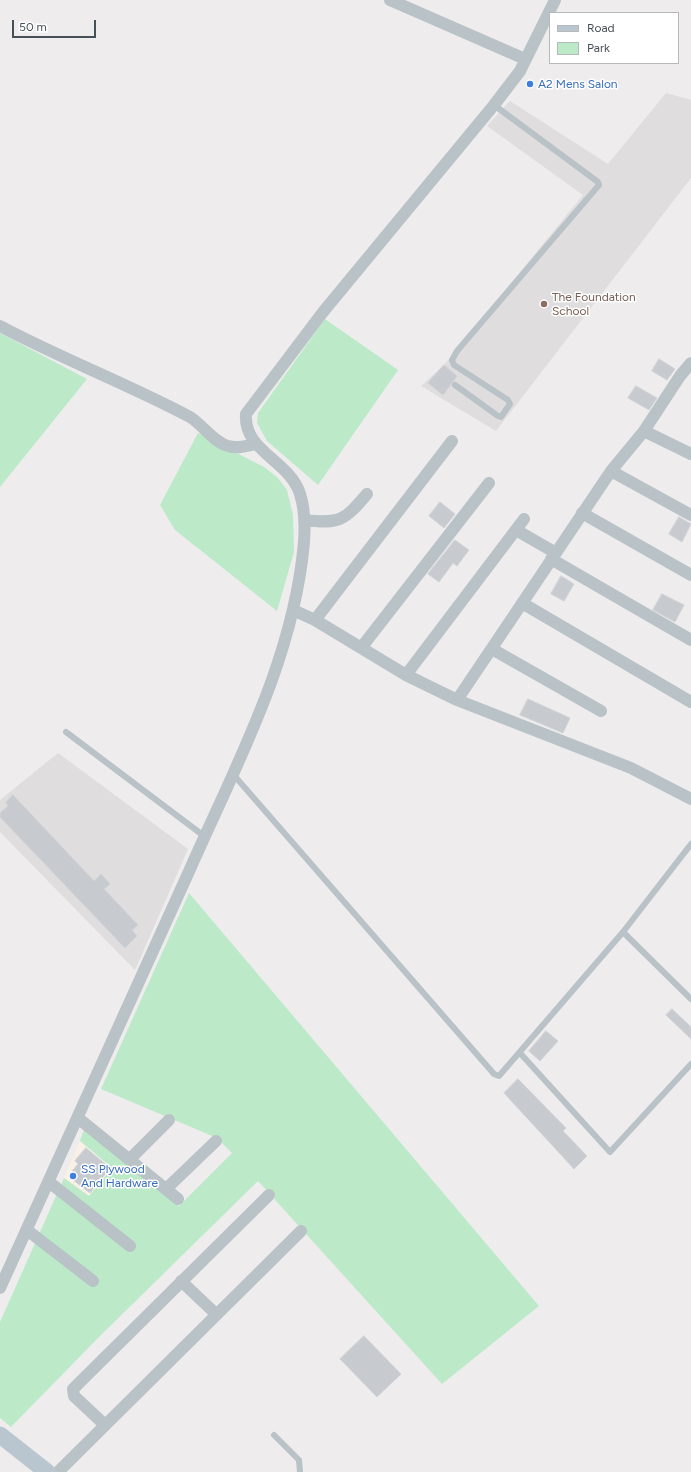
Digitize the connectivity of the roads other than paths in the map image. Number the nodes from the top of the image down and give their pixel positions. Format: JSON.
{"nodes":[{"id":1,"x":390,"y":0,"type":"edge"},
{"id":2,"x":555,"y":0,"type":"edge"},
{"id":3,"x":549,"y":12,"type":"edge"},
{"id":4,"x":549,"y":12,"type":"edge"},
{"id":5,"x":526,"y":60,"type":"junction"},
{"id":6,"x":494,"y":105,"type":"junction"},
{"id":7,"x":0,"y":326,"type":"edge"},
{"id":8,"x":691,"y":363,"type":"edge"},
{"id":9,"x":455,"y":385,"type":"dead end"},
{"id":10,"x":644,"y":431,"type":"junction"},
{"id":11,"x":452,"y":441,"type":"dead end"},
{"id":12,"x":256,"y":444,"type":"junction"},
{"id":13,"x":691,"y":454,"type":"edge"},
{"id":14,"x":611,"y":471,"type":"junction"},
{"id":15,"x":489,"y":483,"type":"dead end"},
{"id":16,"x":366,"y":494,"type":"dead end"},
{"id":17,"x":582,"y":513,"type":"junction"},
{"id":18,"x":691,"y":515,"type":"edge"},
{"id":19,"x":524,"y":519,"type":"dead end"},
{"id":20,"x":304,"y":520,"type":"junction"},
{"id":21,"x":516,"y":530,"type":"junction"},
{"id":22,"x":554,"y":556,"type":"junction"},
{"id":23,"x":691,"y":575,"type":"edge"},
{"id":24,"x":522,"y":604,"type":"junction"},
{"id":25,"x":293,"y":610,"type":"junction"},
{"id":26,"x":314,"y":620,"type":"junction"},
{"id":27,"x":691,"y":640,"type":"edge"},
{"id":28,"x":360,"y":648,"type":"junction"},
{"id":29,"x":492,"y":649,"type":"junction"},
{"id":30,"x":406,"y":675,"type":"junction"},
{"id":31,"x":457,"y":700,"type":"junction"},
{"id":32,"x":691,"y":702,"type":"edge"},
{"id":33,"x":601,"y":711,"type":"dead end"},
{"id":34,"x":66,"y":732,"type":"dead end"},
{"id":35,"x":232,"y":773,"type":"junction"},
{"id":36,"x":691,"y":799,"type":"edge"},
{"id":37,"x":204,"y":836,"type":"junction"},
{"id":38,"x":691,"y":844,"type":"edge"},
{"id":39,"x":623,"y":932,"type":"junction"},
{"id":40,"x":691,"y":999,"type":"edge"},
{"id":41,"x":520,"y":1053,"type":"junction"},
{"id":42,"x":691,"y":1064,"type":"edge"},
{"id":43,"x":78,"y":1118,"type":"junction"},
{"id":44,"x":169,"y":1120,"type":"dead end"},
{"id":45,"x":216,"y":1141,"type":"dead end"},
{"id":46,"x":130,"y":1160,"type":"junction"},
{"id":47,"x":49,"y":1182,"type":"junction"},
{"id":48,"x":166,"y":1189,"type":"junction"},
{"id":49,"x":269,"y":1195,"type":"dead end"},
{"id":50,"x":178,"y":1199,"type":"dead end"},
{"id":51,"x":27,"y":1230,"type":"junction"},
{"id":52,"x":301,"y":1230,"type":"dead end"},
{"id":53,"x":130,"y":1246,"type":"dead end"},
{"id":54,"x":93,"y":1281,"type":"dead end"},
{"id":55,"x":181,"y":1282,"type":"junction"},
{"id":56,"x":0,"y":1288,"type":"edge"},
{"id":57,"x":216,"y":1314,"type":"junction"},
{"id":58,"x":105,"y":1425,"type":"junction"},
{"id":59,"x":0,"y":1435,"type":"edge"},
{"id":60,"x":274,"y":1435,"type":"dead end"},
{"id":61,"x":47,"y":1472,"type":"edge"},
{"id":62,"x":58,"y":1472,"type":"edge"},
{"id":63,"x":300,"y":1472,"type":"edge"}],
"edges":[{"from":1,"to":5,"type":"street"},
{"from":2,"to":4,"type":"street"},
{"from":3,"to":5,"type":"street"},
{"from":5,"to":6,"type":"street"},
{"from":6,"to":9,"type":"lane"},
{"from":6,"to":12,"type":"street"},
{"from":7,"to":12,"type":"street"},
{"from":8,"to":10,"type":"street"},
{"from":10,"to":13,"type":"street"},
{"from":10,"to":14,"type":"street"},
{"from":11,"to":26,"type":"street"},
{"from":12,"to":20,"type":"street"},
{"from":14,"to":17,"type":"street"},
{"from":14,"to":18,"type":"street"},
{"from":15,"to":28,"type":"street"},
{"from":16,"to":20,"type":"street"},
{"from":17,"to":22,"type":"street"},
{"from":17,"to":23,"type":"street"},
{"from":19,"to":21,"type":"street"},
{"from":20,"to":25,"type":"street"},
{"from":21,"to":22,"type":"street"},
{"from":21,"to":30,"type":"street"},
{"from":22,"to":24,"type":"street"},
{"from":22,"to":27,"type":"street"},
{"from":24,"to":29,"type":"street"},
{"from":24,"to":32,"type":"street"},
{"from":25,"to":26,"type":"street"},
{"from":25,"to":35,"type":"street"},
{"from":26,"to":28,"type":"street"},
{"from":28,"to":30,"type":"street"},
{"from":29,"to":31,"type":"street"},
{"from":29,"to":33,"type":"street"},
{"from":30,"to":31,"type":"street"},
{"from":31,"to":36,"type":"street"},
{"from":34,"to":37,"type":"lane"},
{"from":35,"to":37,"type":"street"},
{"from":35,"to":41,"type":"lane"},
{"from":37,"to":43,"type":"street"},
{"from":38,"to":39,"type":"lane"},
{"from":39,"to":40,"type":"lane"},
{"from":39,"to":41,"type":"lane"},
{"from":41,"to":42,"type":"lane"},
{"from":43,"to":46,"type":"street"},
{"from":43,"to":47,"type":"street"},
{"from":44,"to":46,"type":"street"},
{"from":45,"to":48,"type":"street"},
{"from":46,"to":48,"type":"street"},
{"from":47,"to":51,"type":"street"},
{"from":47,"to":53,"type":"street"},
{"from":48,"to":50,"type":"street"},
{"from":49,"to":55,"type":"street"},
{"from":51,"to":54,"type":"street"},
{"from":51,"to":56,"type":"street"},
{"from":52,"to":57,"type":"street"},
{"from":55,"to":57,"type":"street"},
{"from":55,"to":58,"type":"street"},
{"from":57,"to":58,"type":"street"},
{"from":58,"to":62,"type":"street"},
{"from":59,"to":61,"type":"street"},
{"from":60,"to":63,"type":"lane"}]}
